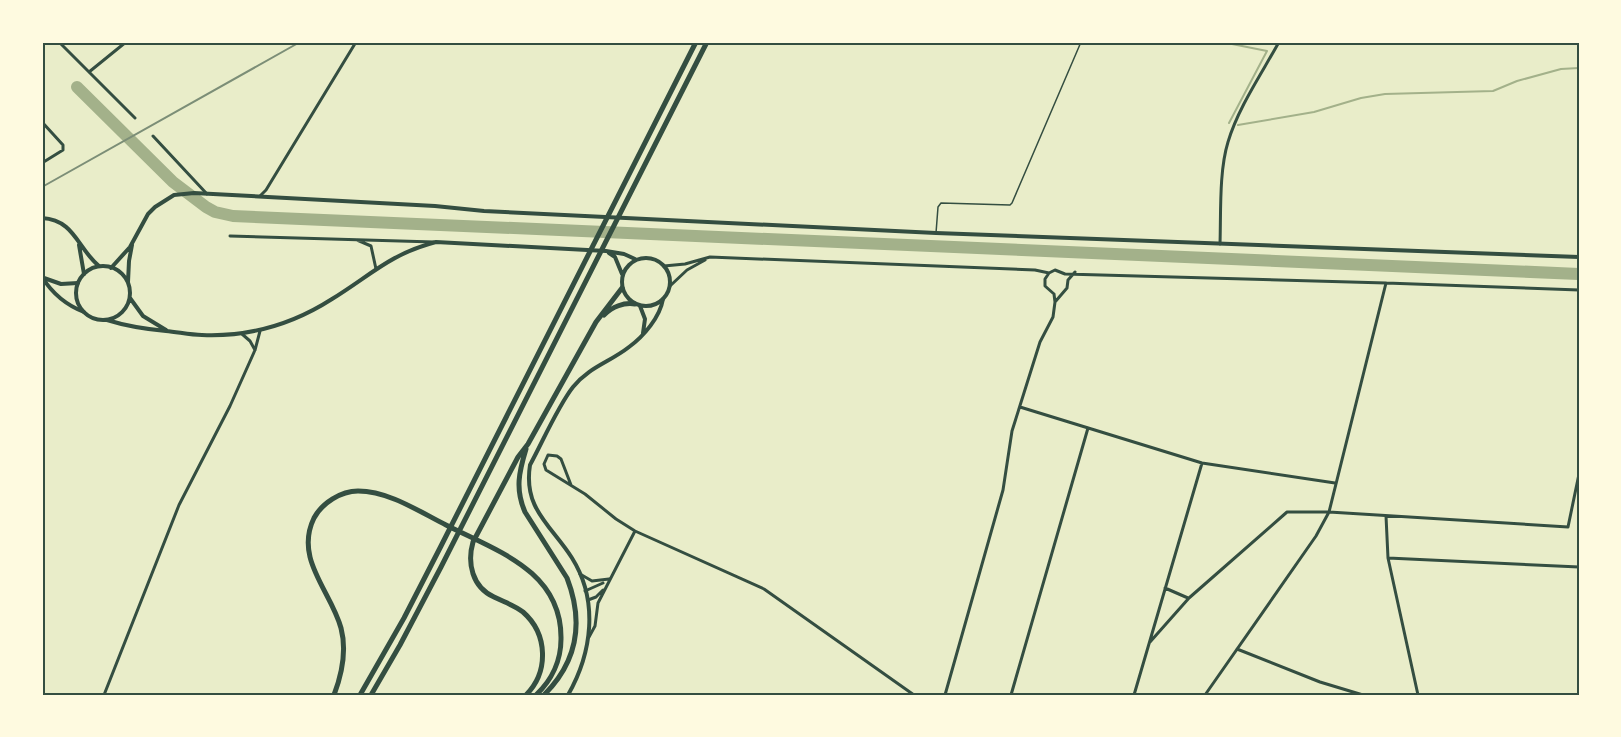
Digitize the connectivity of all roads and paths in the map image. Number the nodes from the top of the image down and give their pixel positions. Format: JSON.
{"nodes":[{"id":1,"x":59,"y":42,"type":"edge"},
{"id":2,"x":126,"y":42,"type":"edge"},
{"id":3,"x":356,"y":42,"type":"edge"},
{"id":4,"x":696,"y":42,"type":"edge"},
{"id":5,"x":707,"y":42,"type":"edge"},
{"id":6,"x":1081,"y":42,"type":"edge"},
{"id":7,"x":1279,"y":42,"type":"edge"},
{"id":8,"x":89,"y":72,"type":"junction"},
{"id":9,"x":135,"y":118,"type":"dead end"},
{"id":10,"x":42,"y":122,"type":"edge"},
{"id":11,"x":153,"y":136,"type":"dead end"},
{"id":12,"x":42,"y":163,"type":"edge"},
{"id":13,"x":207,"y":194,"type":"junction"},
{"id":14,"x":260,"y":196,"type":"junction"},
{"id":15,"x":42,"y":218,"type":"edge"},
{"id":16,"x":936,"y":233,"type":"junction"},
{"id":17,"x":230,"y":236,"type":"dead end"},
{"id":18,"x":352,"y":239,"type":"junction"},
{"id":19,"x":78,"y":241,"type":"junction"},
{"id":20,"x":133,"y":242,"type":"junction"},
{"id":21,"x":436,"y":242,"type":"junction"},
{"id":22,"x":1220,"y":244,"type":"junction"},
{"id":23,"x":606,"y":251,"type":"junction"},
{"id":24,"x":710,"y":257,"type":"junction"},
{"id":25,"x":1579,"y":257,"type":"edge"},
{"id":26,"x":635,"y":260,"type":"junction"},
{"id":27,"x":99,"y":266,"type":"junction"},
{"id":28,"x":664,"y":266,"type":"junction"},
{"id":29,"x":111,"y":267,"type":"junction"},
{"id":30,"x":376,"y":269,"type":"junction"},
{"id":31,"x":1035,"y":270,"type":"junction"},
{"id":32,"x":1075,"y":272,"type":"junction"},
{"id":33,"x":1049,"y":273,"type":"junction"},
{"id":34,"x":1065,"y":273,"type":"junction"},
{"id":35,"x":84,"y":274,"type":"junction"},
{"id":36,"x":622,"y":275,"type":"junction"},
{"id":37,"x":42,"y":277,"type":"edge"},
{"id":38,"x":1045,"y":279,"type":"junction"},
{"id":39,"x":1068,"y":280,"type":"junction"},
{"id":40,"x":128,"y":283,"type":"junction"},
{"id":41,"x":1386,"y":283,"type":"junction"},
{"id":42,"x":78,"y":284,"type":"junction"},
{"id":43,"x":670,"y":286,"type":"junction"},
{"id":44,"x":622,"y":288,"type":"junction"},
{"id":45,"x":1579,"y":290,"type":"edge"},
{"id":46,"x":1061,"y":293,"type":"junction"},
{"id":47,"x":1054,"y":294,"type":"junction"},
{"id":48,"x":129,"y":297,"type":"junction"},
{"id":49,"x":663,"y":299,"type":"junction"},
{"id":50,"x":1055,"y":302,"type":"junction"},
{"id":51,"x":638,"y":305,"type":"junction"},
{"id":52,"x":84,"y":312,"type":"junction"},
{"id":53,"x":107,"y":320,"type":"junction"},
{"id":54,"x":596,"y":322,"type":"junction"},
{"id":55,"x":166,"y":331,"type":"junction"},
{"id":56,"x":260,"y":331,"type":"junction"},
{"id":57,"x":242,"y":334,"type":"junction"},
{"id":58,"x":643,"y":334,"type":"junction"},
{"id":59,"x":255,"y":350,"type":"junction"},
{"id":60,"x":1020,"y":406,"type":"junction"},
{"id":61,"x":1088,"y":428,"type":"junction"},
{"id":62,"x":528,"y":444,"type":"junction"},
{"id":63,"x":1202,"y":463,"type":"junction"},
{"id":64,"x":1579,"y":474,"type":"edge"},
{"id":65,"x":1335,"y":483,"type":"junction"},
{"id":66,"x":571,"y":485,"type":"junction"},
{"id":67,"x":1329,"y":512,"type":"junction"},
{"id":68,"x":1386,"y":516,"type":"junction"},
{"id":69,"x":635,"y":531,"type":"junction"},
{"id":70,"x":1388,"y":558,"type":"junction"},
{"id":71,"x":1579,"y":567,"type":"edge"},
{"id":72,"x":579,"y":574,"type":"junction"},
{"id":73,"x":609,"y":581,"type":"junction"},
{"id":74,"x":1165,"y":588,"type":"junction"},
{"id":75,"x":585,"y":591,"type":"junction"},
{"id":76,"x":1189,"y":598,"type":"junction"},
{"id":77,"x":588,"y":600,"type":"junction"},
{"id":78,"x":589,"y":637,"type":"junction"},
{"id":79,"x":1150,"y":642,"type":"junction"},
{"id":80,"x":1237,"y":649,"type":"junction"},
{"id":81,"x":104,"y":695,"type":"edge"},
{"id":82,"x":334,"y":695,"type":"edge"},
{"id":83,"x":360,"y":695,"type":"edge"},
{"id":84,"x":371,"y":695,"type":"edge"},
{"id":85,"x":526,"y":695,"type":"edge"},
{"id":86,"x":536,"y":695,"type":"edge"},
{"id":87,"x":544,"y":695,"type":"edge"},
{"id":88,"x":568,"y":695,"type":"edge"},
{"id":89,"x":914,"y":695,"type":"edge"},
{"id":90,"x":945,"y":695,"type":"edge"},
{"id":91,"x":1011,"y":695,"type":"edge"},
{"id":92,"x":1134,"y":695,"type":"edge"},
{"id":93,"x":1205,"y":695,"type":"edge"},
{"id":94,"x":1363,"y":695,"type":"edge"},
{"id":95,"x":1419,"y":695,"type":"edge"}],
"edges":[{"from":1,"to":8,"type":"street"},
{"from":2,"to":8,"type":"street"},
{"from":3,"to":14,"type":"street"},
{"from":4,"to":83,"type":"highway"},
{"from":5,"to":84,"type":"highway"},
{"from":6,"to":16,"type":"lane"},
{"from":7,"to":22,"type":"street"},
{"from":8,"to":9,"type":"street"},
{"from":10,"to":12,"type":"street"},
{"from":11,"to":13,"type":"street"},
{"from":13,"to":14,"type":"main road"},
{"from":13,"to":20,"type":"main road"},
{"from":14,"to":16,"type":"main road"},
{"from":15,"to":19,"type":"main road"},
{"from":16,"to":22,"type":"main road"},
{"from":17,"to":18,"type":"street"},
{"from":18,"to":21,"type":"street"},
{"from":18,"to":30,"type":"street"},
{"from":19,"to":27,"type":"main road"},
{"from":19,"to":35,"type":"main road"},
{"from":20,"to":29,"type":"main road"},
{"from":20,"to":40,"type":"main road"},
{"from":21,"to":23,"type":"main road"},
{"from":21,"to":30,"type":"main road"},
{"from":22,"to":25,"type":"main road"},
{"from":23,"to":26,"type":"main road"},
{"from":23,"to":36,"type":"main road"},
{"from":24,"to":28,"type":"street"},
{"from":24,"to":31,"type":"street"},
{"from":24,"to":43,"type":"street"},
{"from":26,"to":28,"type":"main road"},
{"from":26,"to":36,"type":"main road"},
{"from":27,"to":29,"type":"main road"},
{"from":27,"to":35,"type":"main road"},
{"from":28,"to":43,"type":"main road"},
{"from":29,"to":40,"type":"main road"},
{"from":30,"to":56,"type":"main road"},
{"from":31,"to":33,"type":"street"},
{"from":31,"to":38,"type":"street"},
{"from":32,"to":34,"type":"street"},
{"from":32,"to":39,"type":"street"},
{"from":32,"to":41,"type":"street"},
{"from":33,"to":34,"type":"street"},
{"from":33,"to":38,"type":"street"},
{"from":34,"to":39,"type":"street"},
{"from":35,"to":42,"type":"main road"},
{"from":36,"to":44,"type":"main road"},
{"from":37,"to":42,"type":"main road"},
{"from":37,"to":52,"type":"main road"},
{"from":38,"to":47,"type":"street"},
{"from":39,"to":46,"type":"street"},
{"from":40,"to":48,"type":"main road"},
{"from":41,"to":45,"type":"street"},
{"from":41,"to":65,"type":"street"},
{"from":42,"to":52,"type":"main road"},
{"from":43,"to":49,"type":"main road"},
{"from":44,"to":51,"type":"main road"},
{"from":44,"to":54,"type":"highway"},
{"from":46,"to":47,"type":"street"},
{"from":46,"to":50,"type":"street"},
{"from":47,"to":50,"type":"street"},
{"from":48,"to":53,"type":"main road"},
{"from":48,"to":55,"type":"main road"},
{"from":49,"to":51,"type":"main road"},
{"from":49,"to":58,"type":"main road"},
{"from":50,"to":60,"type":"street"},
{"from":51,"to":54,"type":"highway"},
{"from":51,"to":58,"type":"main road"},
{"from":52,"to":53,"type":"main road"},
{"from":53,"to":55,"type":"main road"},
{"from":54,"to":62,"type":"highway"},
{"from":55,"to":57,"type":"main road"},
{"from":56,"to":57,"type":"main road"},
{"from":56,"to":59,"type":"street"},
{"from":57,"to":59,"type":"street"},
{"from":58,"to":72,"type":"main road"},
{"from":59,"to":81,"type":"street"},
{"from":60,"to":61,"type":"street"},
{"from":60,"to":90,"type":"street"},
{"from":61,"to":63,"type":"street"},
{"from":61,"to":91,"type":"street"},
{"from":62,"to":85,"type":"highway"},
{"from":62,"to":87,"type":"highway"},
{"from":63,"to":65,"type":"street"},
{"from":63,"to":74,"type":"street"},
{"from":64,"to":68,"type":"street"},
{"from":65,"to":67,"type":"street"},
{"from":66,"to":66,"type":"street"},
{"from":66,"to":69,"type":"street"},
{"from":67,"to":68,"type":"street"},
{"from":67,"to":76,"type":"street"},
{"from":67,"to":80,"type":"street"},
{"from":68,"to":70,"type":"street"},
{"from":69,"to":73,"type":"street"},
{"from":69,"to":89,"type":"street"},
{"from":70,"to":71,"type":"street"},
{"from":70,"to":95,"type":"street"},
{"from":72,"to":73,"type":"street"},
{"from":72,"to":75,"type":"main road"},
{"from":73,"to":75,"type":"street"},
{"from":73,"to":77,"type":"street"},
{"from":73,"to":78,"type":"street"},
{"from":74,"to":76,"type":"street"},
{"from":74,"to":79,"type":"street"},
{"from":75,"to":77,"type":"main road"},
{"from":76,"to":79,"type":"street"},
{"from":77,"to":78,"type":"main road"},
{"from":78,"to":88,"type":"main road"},
{"from":79,"to":92,"type":"street"},
{"from":80,"to":93,"type":"street"},
{"from":80,"to":94,"type":"street"},
{"from":82,"to":86,"type":"highway"}]}
